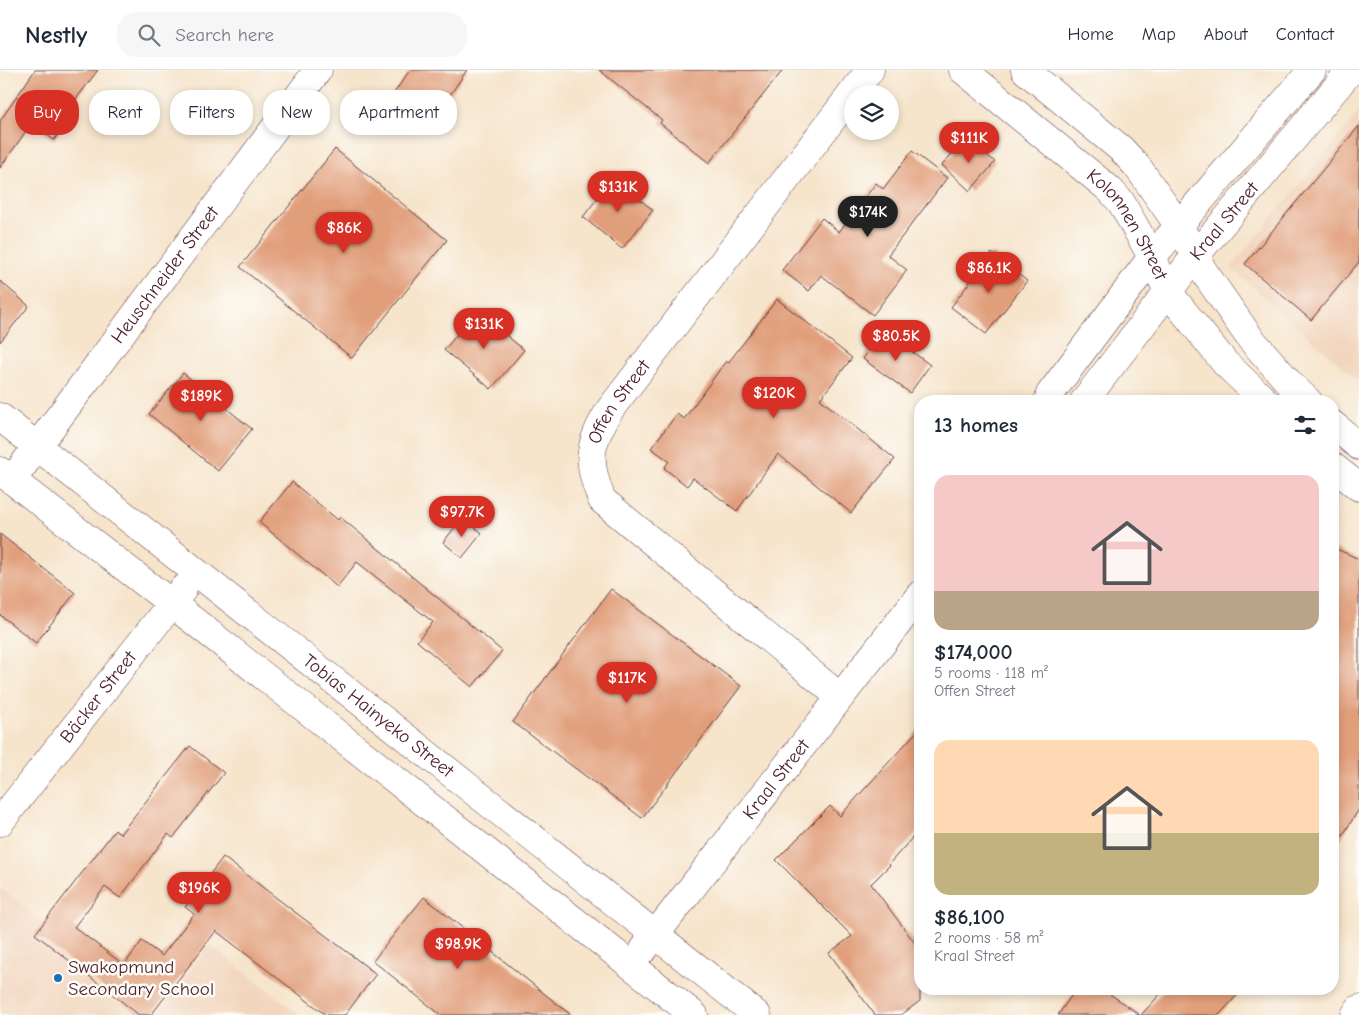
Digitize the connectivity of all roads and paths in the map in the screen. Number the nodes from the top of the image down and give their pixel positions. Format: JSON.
{"nodes":[{"id":1,"x":318,"y":70,"type":"edge"},
{"id":2,"x":870,"y":70,"type":"edge"},
{"id":3,"x":963,"y":70,"type":"edge"},
{"id":4,"x":1025,"y":70,"type":"edge"},
{"id":5,"x":1312,"y":70,"type":"edge"},
{"id":6,"x":1350,"y":70,"type":"edge"},
{"id":7,"x":1179,"y":227,"type":"junction"},
{"id":8,"x":1196,"y":255,"type":"junction"},
{"id":9,"x":1152,"y":258,"type":"junction"},
{"id":10,"x":1168,"y":292,"type":"junction"},
{"id":11,"x":1050,"y":395,"type":"edge"},
{"id":12,"x":1089,"y":395,"type":"edge"},
{"id":13,"x":1259,"y":395,"type":"edge"},
{"id":14,"x":1302,"y":395,"type":"edge"},
{"id":15,"x":0,"y":417,"type":"edge"},
{"id":16,"x":1339,"y":430,"type":"edge"},
{"id":17,"x":37,"y":445,"type":"junction"},
{"id":18,"x":1359,"y":446,"type":"edge"},
{"id":19,"x":1339,"y":472,"type":"edge"},
{"id":20,"x":6,"y":475,"type":"edge"},
{"id":21,"x":1359,"y":488,"type":"edge"},
{"id":22,"x":198,"y":572,"type":"junction"},
{"id":23,"x":171,"y":603,"type":"junction"},
{"id":24,"x":914,"y":603,"type":"edge"},
{"id":25,"x":840,"y":697,"type":"junction"},
{"id":26,"x":0,"y":822,"type":"edge"},
{"id":27,"x":656,"y":935,"type":"junction"},
{"id":28,"x":631,"y":964,"type":"junction"},
{"id":29,"x":1359,"y":1009,"type":"edge"},
{"id":30,"x":694,"y":1015,"type":"edge"},
{"id":31,"x":757,"y":1015,"type":"edge"},
{"id":32,"x":1355,"y":1015,"type":"edge"}],
"edges":[{"from":1,"to":17,"type":"street","name":"Heuschneider Street"},
{"from":2,"to":25,"type":"street","name":"Offen Street"},
{"from":3,"to":9,"type":"street","name":"Kolonnen Street"},
{"from":4,"to":7,"type":"street"},
{"from":5,"to":7,"type":"street","name":"Kraal Street"},
{"from":6,"to":8,"type":"street","name":"Kraal Street"},
{"from":7,"to":8,"type":"street"},
{"from":7,"to":9,"type":"street","name":"Kraal Street"},
{"from":8,"to":10,"type":"street","name":"Kraal Street"},
{"from":8,"to":14,"type":"street"},
{"from":9,"to":10,"type":"street","name":"Kolonnen Street"},
{"from":9,"to":11,"type":"street","name":"Kraal Street"},
{"from":10,"to":12,"type":"street","name":"Kraal Street"},
{"from":10,"to":13,"type":"street","name":"Kolonnen Street"},
{"from":15,"to":17,"type":"street","name":"Tobias Hainyeko Street"},
{"from":16,"to":18,"type":"street"},
{"from":17,"to":20,"type":"street","name":"Heuschneider Street"},
{"from":17,"to":22,"type":"street","name":"Tobias Hainyeko Street"},
{"from":19,"to":21,"type":"street"},
{"from":20,"to":23,"type":"street","name":"Tobias Hainyeko Street"},
{"from":22,"to":23,"type":"street","name":"Bäcker Street"},
{"from":22,"to":27,"type":"street","name":"Tobias Hainyeko Street"},
{"from":23,"to":26,"type":"street","name":"Bäcker Street"},
{"from":23,"to":28,"type":"street","name":"Tobias Hainyeko Street"},
{"from":24,"to":25,"type":"street","name":"Kraal Street"},
{"from":25,"to":27,"type":"street","name":"Kraal Street"},
{"from":27,"to":28,"type":"street","name":"Kraal Street"},
{"from":27,"to":31,"type":"street","name":"Tobias Hainyeko Street"},
{"from":28,"to":30,"type":"street","name":"Tobias Hainyeko Street"},
{"from":29,"to":32,"type":"street"}]}
